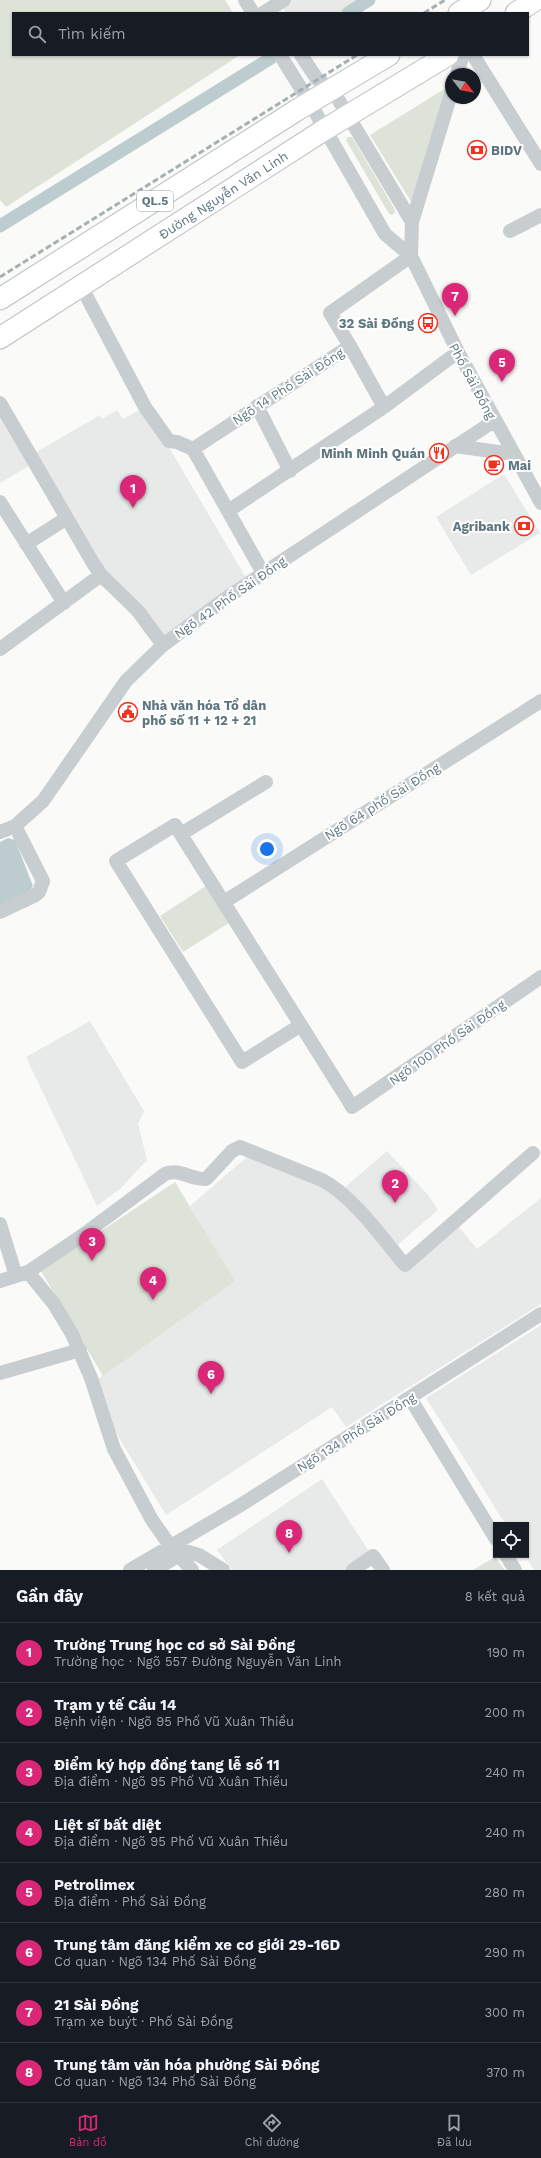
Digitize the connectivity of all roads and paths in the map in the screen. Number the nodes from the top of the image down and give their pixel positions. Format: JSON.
{"nodes":[{"id":1,"x":245,"y":0,"type":"edge"},
{"id":2,"x":284,"y":0,"type":"edge"},
{"id":3,"x":480,"y":0,"type":"edge"},
{"id":4,"x":534,"y":0,"type":"edge"},
{"id":5,"x":268,"y":9,"type":"edge"},
{"id":6,"x":253,"y":12,"type":"edge"},
{"id":7,"x":461,"y":12,"type":"edge"},
{"id":8,"x":517,"y":12,"type":"edge"},
{"id":9,"x":281,"y":56,"type":"edge"},
{"id":10,"x":303,"y":56,"type":"edge"},
{"id":11,"x":387,"y":56,"type":"edge"},
{"id":12,"x":446,"y":56,"type":"edge"},
{"id":13,"x":463,"y":56,"type":"edge"},
{"id":14,"x":474,"y":56,"type":"edge"},
{"id":15,"x":459,"y":68,"type":"edge"},
{"id":16,"x":332,"y":89,"type":"junction"},
{"id":17,"x":310,"y":103,"type":"junction"},
{"id":18,"x":448,"y":104,"type":"edge"},
{"id":19,"x":348,"y":116,"type":"junction"},
{"id":20,"x":324,"y":130,"type":"junction"},
{"id":21,"x":541,"y":164,"type":"edge"},
{"id":22,"x":541,"y":215,"type":"edge"},
{"id":23,"x":412,"y":222,"type":"junction"},
{"id":24,"x":510,"y":231,"type":"dead end"},
{"id":25,"x":411,"y":256,"type":"junction"},
{"id":26,"x":81,"y":286,"type":"junction"},
{"id":27,"x":0,"y":299,"type":"edge"},
{"id":28,"x":0,"y":338,"type":"edge"},
{"id":29,"x":350,"y":346,"type":"junction"},
{"id":30,"x":458,"y":352,"type":"junction"},
{"id":31,"x":0,"y":403,"type":"edge"},
{"id":32,"x":257,"y":406,"type":"junction"},
{"id":33,"x":384,"y":407,"type":"junction"},
{"id":34,"x":494,"y":421,"type":"junction"},
{"id":35,"x":455,"y":446,"type":"junction"},
{"id":36,"x":193,"y":449,"type":"junction"},
{"id":37,"x":513,"y":454,"type":"junction"},
{"id":38,"x":290,"y":471,"type":"junction"},
{"id":39,"x":0,"y":502,"type":"edge"},
{"id":40,"x":541,"y":503,"type":"edge"},
{"id":41,"x":228,"y":511,"type":"junction"},
{"id":42,"x":67,"y":518,"type":"junction"},
{"id":43,"x":26,"y":544,"type":"junction"},
{"id":44,"x":263,"y":573,"type":"junction"},
{"id":45,"x":101,"y":575,"type":"junction"},
{"id":46,"x":64,"y":603,"type":"junction"},
{"id":47,"x":163,"y":645,"type":"junction"},
{"id":48,"x":0,"y":649,"type":"edge"},
{"id":49,"x":541,"y":701,"type":"edge"},
{"id":50,"x":266,"y":782,"type":"dead end"},
{"id":51,"x":15,"y":826,"type":"junction"},
{"id":52,"x":0,"y":832,"type":"edge"},
{"id":53,"x":181,"y":834,"type":"junction"},
{"id":54,"x":224,"y":902,"type":"junction"},
{"id":55,"x":0,"y":912,"type":"edge"},
{"id":56,"x":541,"y":977,"type":"edge"},
{"id":57,"x":301,"y":1026,"type":"junction"},
{"id":58,"x":534,"y":1152,"type":"dead end"},
{"id":59,"x":0,"y":1224,"type":"edge"},
{"id":60,"x":22,"y":1274,"type":"junction"},
{"id":61,"x":0,"y":1281,"type":"edge"},
{"id":62,"x":541,"y":1314,"type":"edge"},
{"id":63,"x":80,"y":1350,"type":"junction"},
{"id":64,"x":0,"y":1373,"type":"edge"},
{"id":65,"x":410,"y":1398,"type":"junction"},
{"id":66,"x":493,"y":1534,"type":"edge"},
{"id":67,"x":174,"y":1551,"type":"junction"},
{"id":68,"x":508,"y":1558,"type":"edge"},
{"id":69,"x":130,"y":1570,"type":"edge"},
{"id":70,"x":154,"y":1570,"type":"edge"},
{"id":71,"x":192,"y":1570,"type":"edge"},
{"id":72,"x":223,"y":1570,"type":"edge"},
{"id":73,"x":353,"y":1570,"type":"edge"},
{"id":74,"x":382,"y":1570,"type":"edge"},
{"id":75,"x":515,"y":1570,"type":"edge"}],
"edges":[{"from":1,"to":6,"type":"street"},
{"from":2,"to":5,"type":"street"},
{"from":3,"to":7,"type":"highway"},
{"from":4,"to":8,"type":"highway"},
{"from":9,"to":17,"type":"street","name":"Phố Sài Đồng"},
{"from":10,"to":16,"type":"street"},
{"from":11,"to":16,"type":"highway","number":"QL.5"},
{"from":12,"to":19,"type":"highway","name":"Đường Nguyễn Văn Linh","number":"QL.5"},
{"from":13,"to":15,"type":"street"},
{"from":14,"to":21,"type":"street"},
{"from":16,"to":17,"type":"highway","number":"QL.5"},
{"from":16,"to":19,"type":"street"},
{"from":17,"to":20,"type":"street","name":"Phố Sài Đồng"},
{"from":17,"to":27,"type":"highway","number":"QL.5"},
{"from":18,"to":23,"type":"street","name":"Phố Sài Đồng"},
{"from":19,"to":20,"type":"highway","name":"Đường Nguyễn Văn Linh","number":"QL.5"},
{"from":19,"to":23,"type":"street"},
{"from":20,"to":25,"type":"street","name":"Phố Sài Đồng"},
{"from":20,"to":26,"type":"highway","name":"Đường Nguyễn Văn Linh","number":"QL.5"},
{"from":22,"to":24,"type":"street"},
{"from":23,"to":25,"type":"street","name":"Phố Sài Đồng"},
{"from":25,"to":29,"type":"street","name":"Ngõ 14 Phố Sài Đồng"},
{"from":25,"to":30,"type":"street","name":"Phố Sài Đồng"},
{"from":26,"to":28,"type":"highway","name":"Đường Nguyễn Văn Linh","number":"QL.5"},
{"from":26,"to":36,"type":"street"},
{"from":29,"to":32,"type":"street","name":"Ngõ 14 Phố Sài Đồng"},
{"from":29,"to":33,"type":"street","name":"Ngõ 14 Phố Sài Đồng"},
{"from":30,"to":33,"type":"street"},
{"from":30,"to":34,"type":"street","name":"Phố Sài Đồng"},
{"from":31,"to":42,"type":"street"},
{"from":32,"to":36,"type":"street","name":"Ngõ 14 Phố Sài Đồng"},
{"from":32,"to":38,"type":"street"},
{"from":33,"to":38,"type":"street"},
{"from":34,"to":35,"type":"street","name":"Ngõ 42 Phố Sài Đồng"},
{"from":34,"to":37,"type":"street","name":"Phố Sài Đồng"},
{"from":35,"to":37,"type":"street"},
{"from":35,"to":44,"type":"street","name":"Ngõ 42 Phố Sài Đồng"},
{"from":36,"to":41,"type":"street"},
{"from":37,"to":40,"type":"street","name":"Phố Sài Đồng"},
{"from":38,"to":41,"type":"street"},
{"from":39,"to":43,"type":"street"},
{"from":41,"to":44,"type":"street"},
{"from":42,"to":43,"type":"street"},
{"from":42,"to":45,"type":"street"},
{"from":43,"to":46,"type":"street"},
{"from":44,"to":47,"type":"street","name":"Ngõ 42 Phố Sài Đồng"},
{"from":45,"to":46,"type":"street"},
{"from":45,"to":47,"type":"street"},
{"from":46,"to":48,"type":"street"},
{"from":47,"to":51,"type":"street","name":"Ngõ 42 Phố Sài Đồng"},
{"from":49,"to":54,"type":"street","name":"Ngõ 64 phố Sài Đồng"},
{"from":50,"to":53,"type":"street"},
{"from":51,"to":52,"type":"street","name":"Ngõ 42 Phố Sài Đồng"},
{"from":51,"to":55,"type":"street"},
{"from":53,"to":54,"type":"street"},
{"from":53,"to":57,"type":"street"},
{"from":54,"to":57,"type":"street"},
{"from":56,"to":57,"type":"street","name":"Ngõ 100 Phố Sài Đồng"},
{"from":58,"to":60,"type":"street"},
{"from":59,"to":60,"type":"street"},
{"from":60,"to":61,"type":"street"},
{"from":60,"to":63,"type":"street"},
{"from":62,"to":65,"type":"street","name":"Ngõ 134 Phố Sài Đồng"},
{"from":63,"to":64,"type":"street"},
{"from":63,"to":67,"type":"street"},
{"from":65,"to":66,"type":"street"},
{"from":65,"to":67,"type":"street","name":"Ngõ 134 Phố Sài Đồng"},
{"from":67,"to":69,"type":"street"},
{"from":67,"to":70,"type":"street"},
{"from":67,"to":71,"type":"street"},
{"from":67,"to":72,"type":"street"},
{"from":68,"to":75,"type":"street"},
{"from":73,"to":74,"type":"street"}]}
